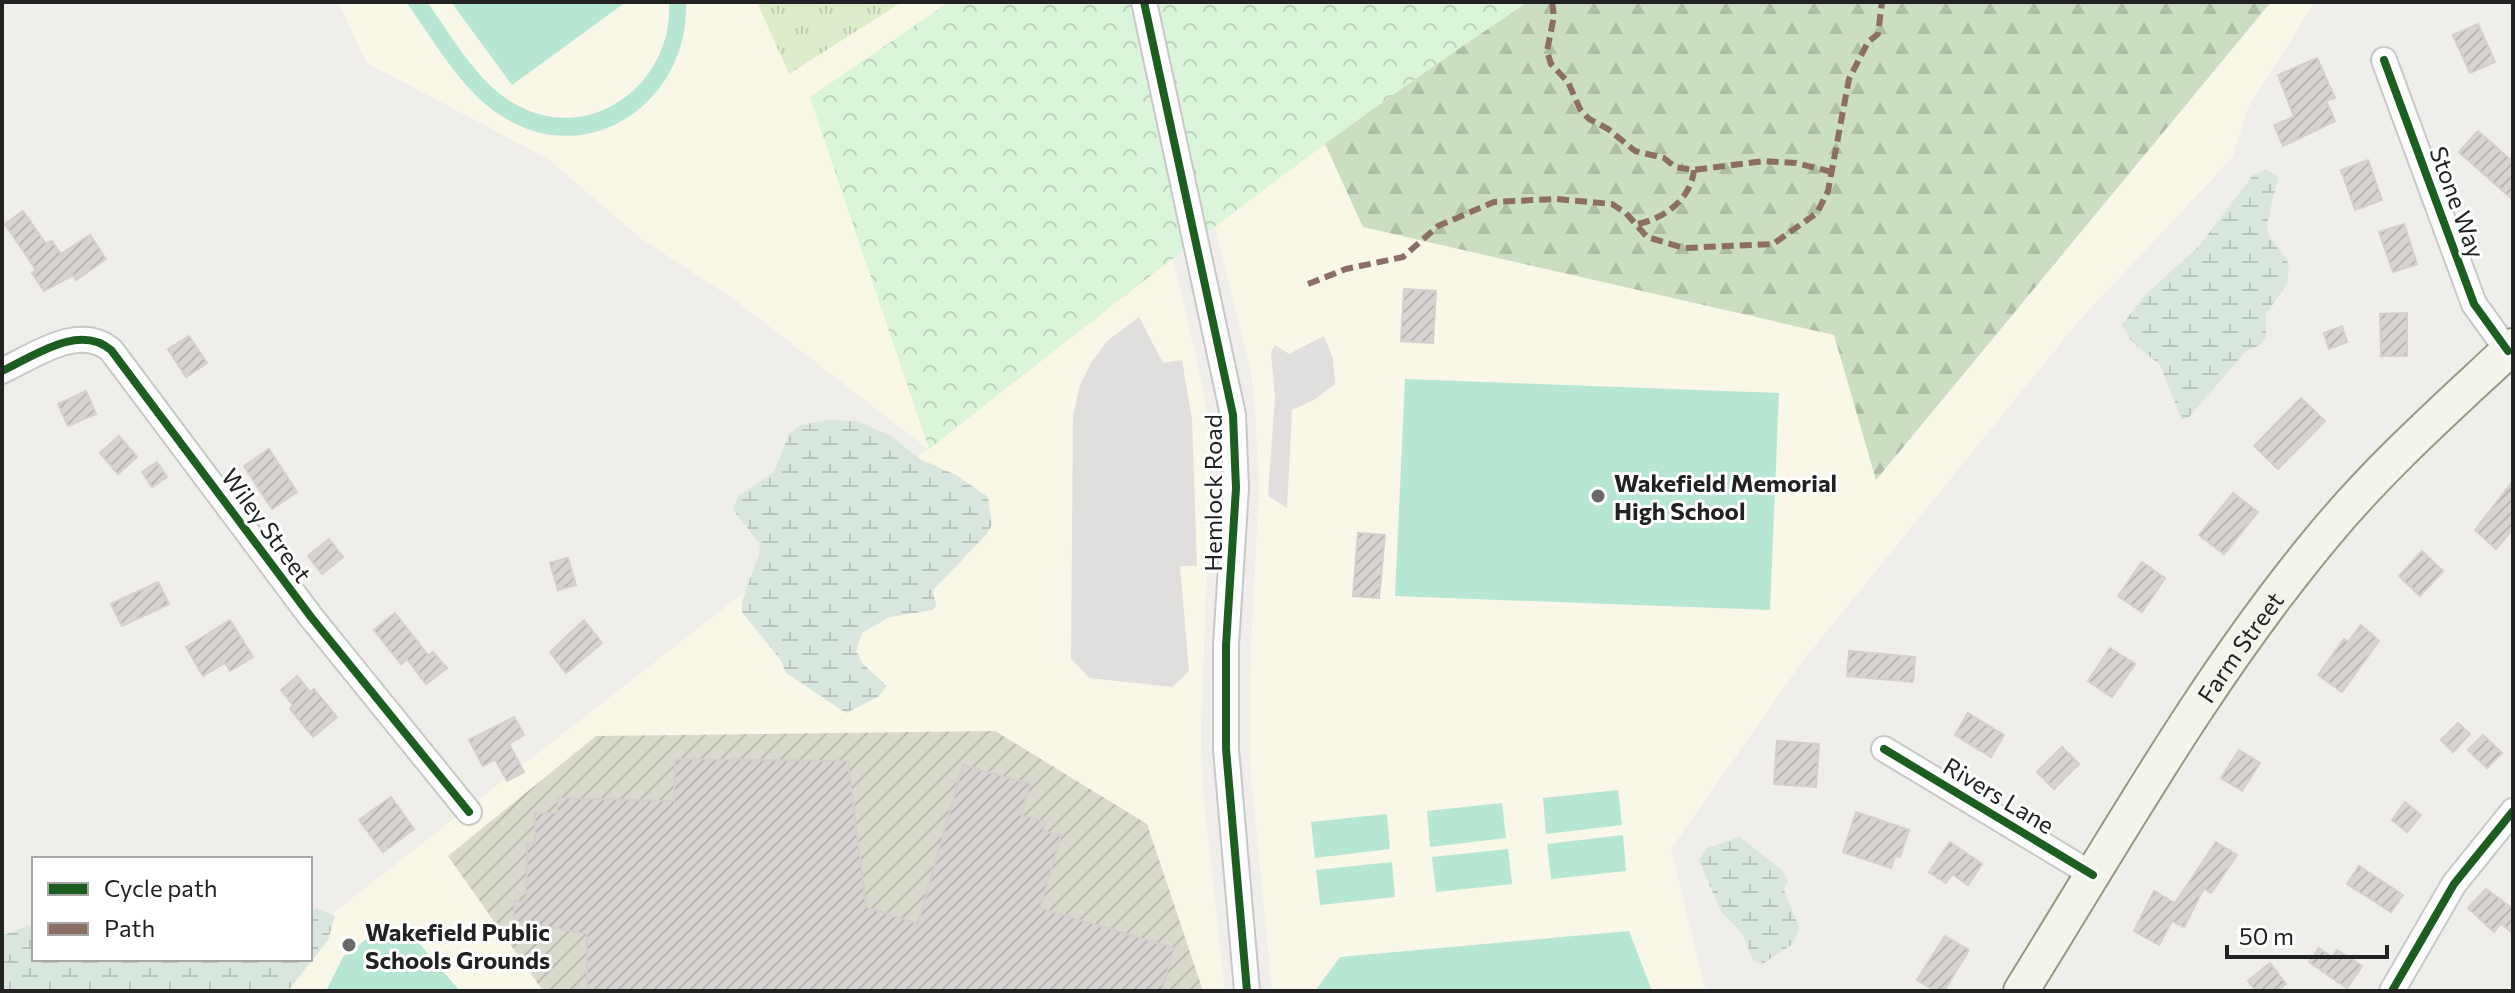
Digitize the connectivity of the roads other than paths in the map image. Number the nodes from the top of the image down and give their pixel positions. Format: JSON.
{"nodes":[{"id":1,"x":1144,"y":2,"type":"edge"},
{"id":2,"x":2384,"y":60,"type":"dead end"},
{"id":3,"x":2510,"y":349,"type":"edge"},
{"id":4,"x":2,"y":371,"type":"edge"},
{"id":5,"x":1884,"y":749,"type":"dead end"},
{"id":6,"x":2513,"y":811,"type":"edge"},
{"id":7,"x":469,"y":812,"type":"dead end"},
{"id":8,"x":2093,"y":875,"type":"junction"},
{"id":9,"x":1247,"y":991,"type":"edge"},
{"id":10,"x":2021,"y":991,"type":"edge"},
{"id":11,"x":2392,"y":991,"type":"edge"}],
"edges":[{"from":1,"to":9,"type":"street","name":"Hemlock Road"},
{"from":2,"to":3,"type":"street","name":"Stone Way"},
{"from":3,"to":8,"type":"main road","name":"Farm Street"},
{"from":4,"to":7,"type":"street","name":"Wiley Street"},
{"from":5,"to":8,"type":"street","name":"Rivers Lane"},
{"from":6,"to":11,"type":"street"},
{"from":8,"to":10,"type":"main road","name":"Farm Street"}]}
